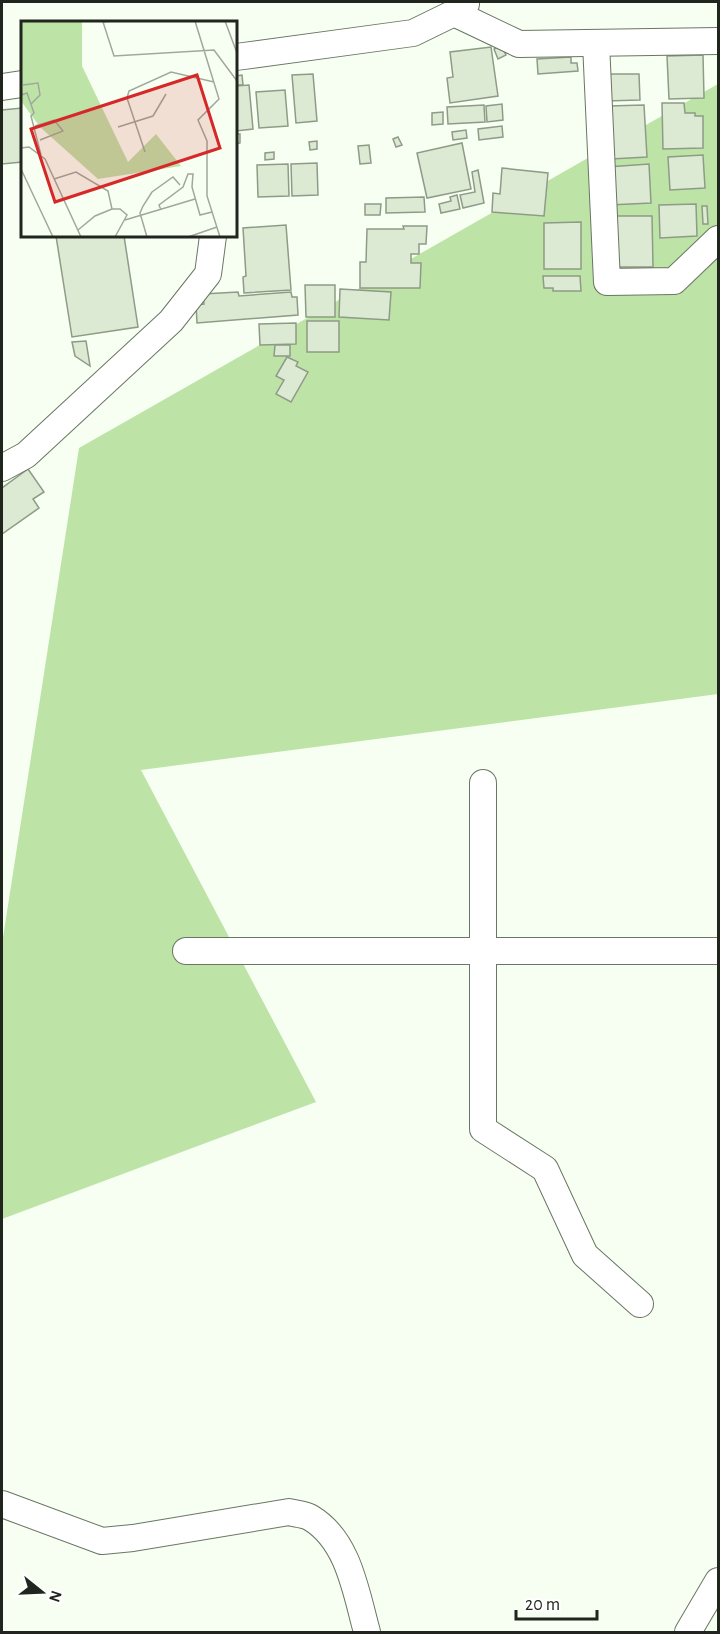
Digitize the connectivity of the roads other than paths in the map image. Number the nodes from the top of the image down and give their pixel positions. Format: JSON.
{"nodes":[{"id":1,"x":461,"y":7,"type":"edge"},
{"id":2,"x":718,"y":41,"type":"edge"},
{"id":3,"x":596,"y":42,"type":"junction"},
{"id":4,"x":237,"y":57,"type":"edge"},
{"id":5,"x":21,"y":84,"type":"edge"},
{"id":6,"x":2,"y":87,"type":"edge"},
{"id":7,"x":213,"y":237,"type":"edge"},
{"id":8,"x":718,"y":239,"type":"edge"},
{"id":9,"x":2,"y":468,"type":"edge"},
{"id":10,"x":483,"y":783,"type":"dead end"},
{"id":11,"x":186,"y":951,"type":"dead end"},
{"id":12,"x":484,"y":951,"type":"junction"},
{"id":13,"x":718,"y":951,"type":"edge"},
{"id":14,"x":640,"y":1304,"type":"dead end"},
{"id":15,"x":2,"y":1504,"type":"edge"},
{"id":16,"x":718,"y":1581,"type":"edge"},
{"id":17,"x":367,"y":1632,"type":"edge"},
{"id":18,"x":688,"y":1632,"type":"edge"}],
"edges":[{"from":1,"to":3,"type":"street"},
{"from":1,"to":4,"type":"street"},
{"from":2,"to":3,"type":"street"},
{"from":3,"to":8,"type":"street"},
{"from":5,"to":6,"type":"street"},
{"from":7,"to":9,"type":"street"},
{"from":10,"to":12,"type":"street"},
{"from":11,"to":12,"type":"street"},
{"from":12,"to":13,"type":"street"},
{"from":12,"to":14,"type":"street"},
{"from":15,"to":17,"type":"street"},
{"from":16,"to":18,"type":"street"}]}
